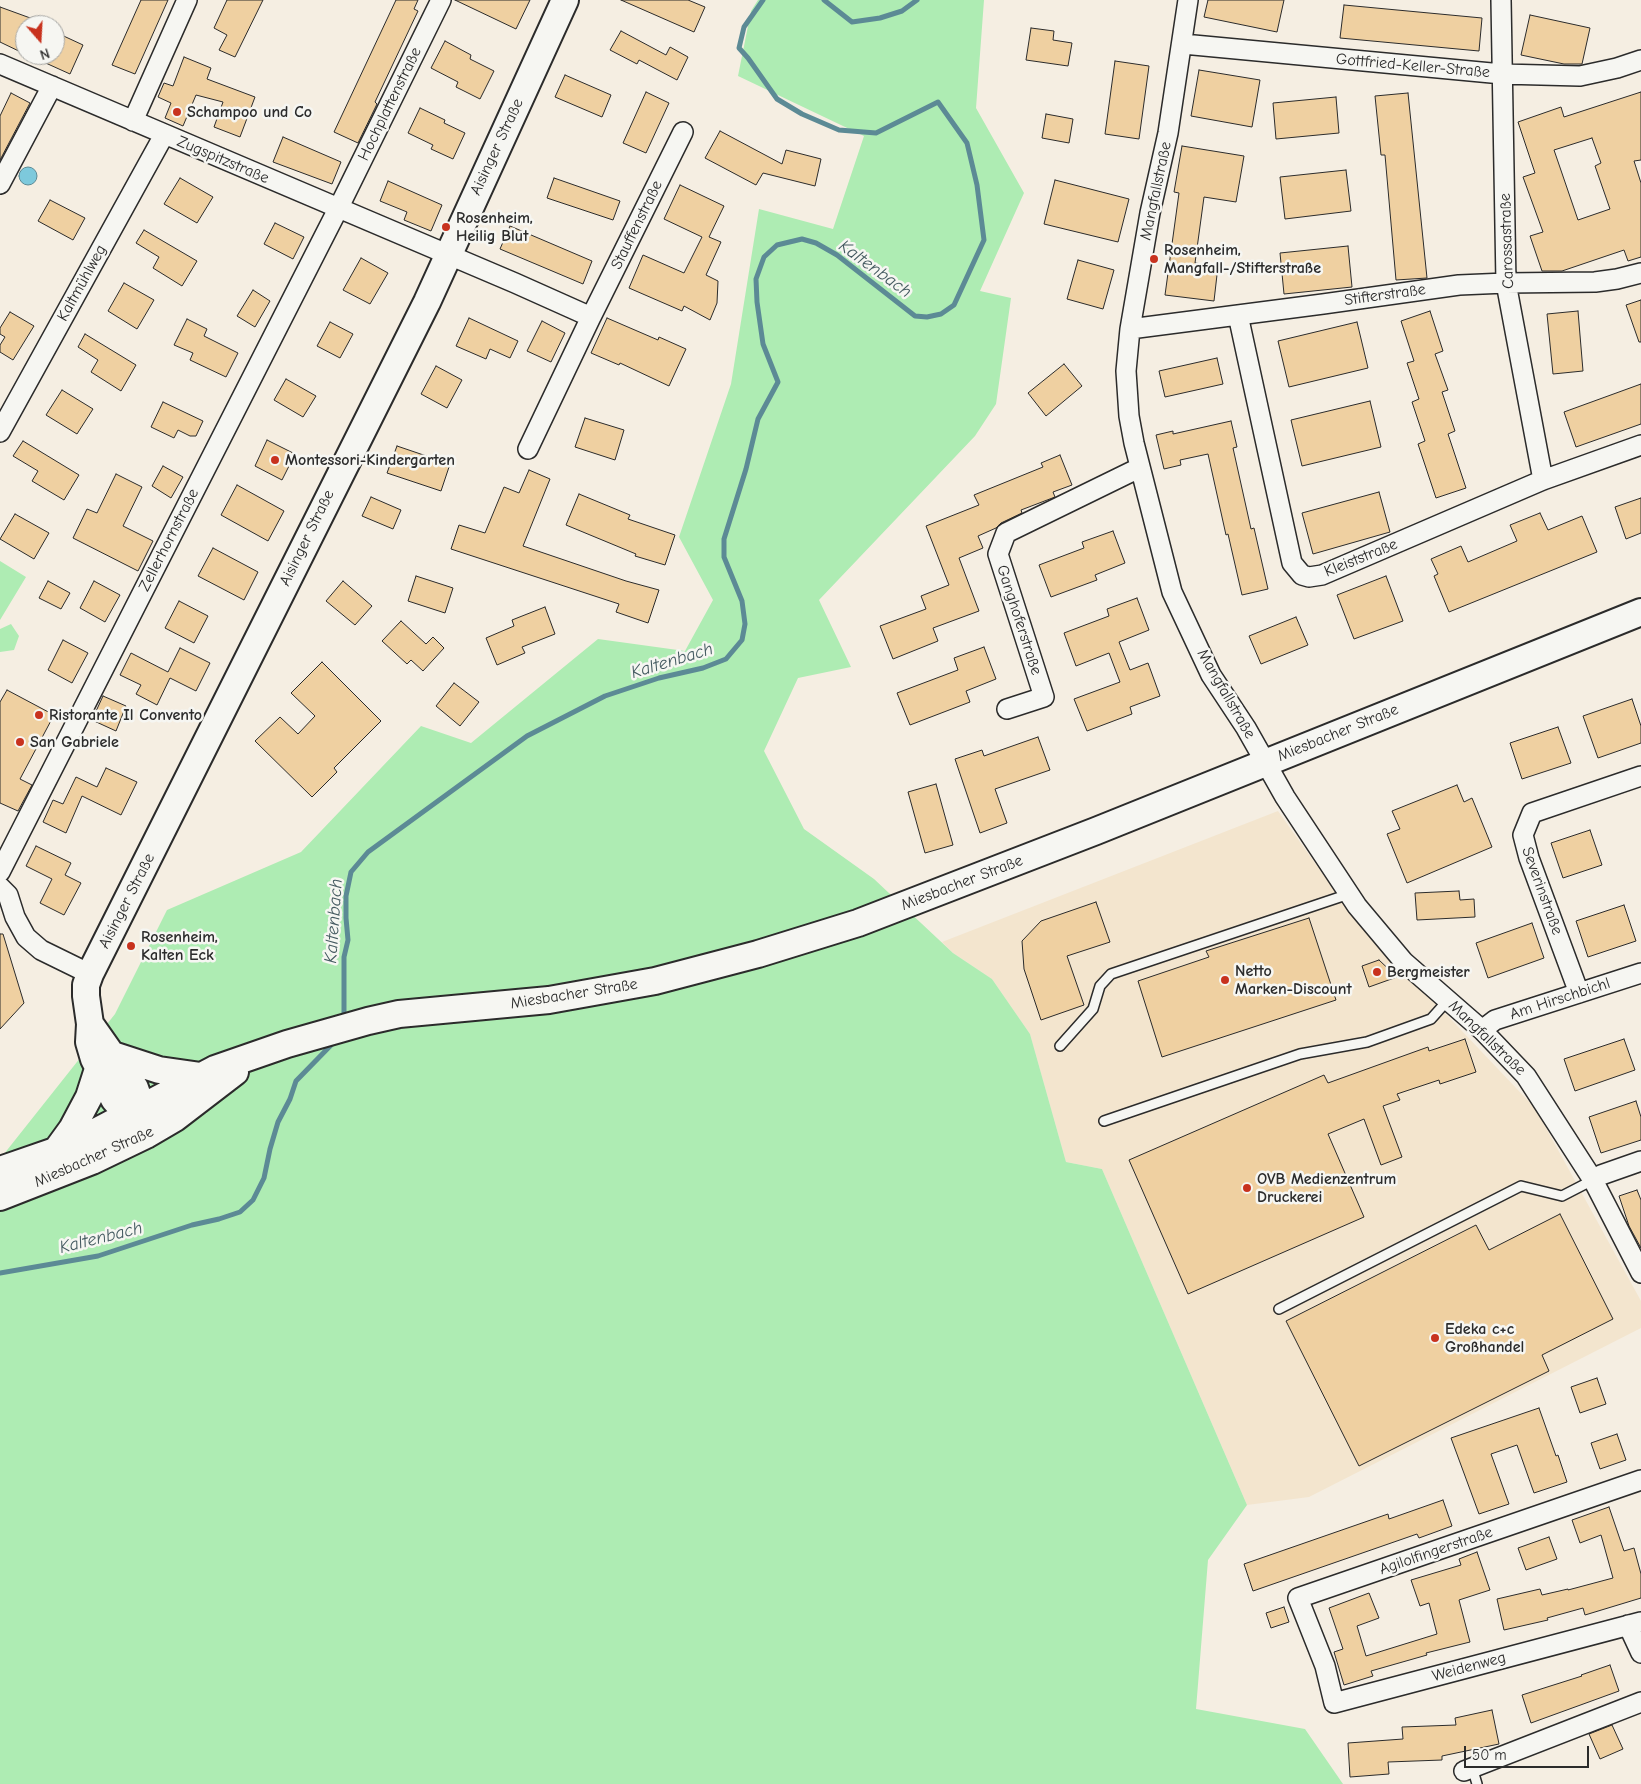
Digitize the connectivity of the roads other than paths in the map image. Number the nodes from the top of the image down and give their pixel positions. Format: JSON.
{"nodes":[{"id":1,"x":187,"y":0,"type":"edge"},
{"id":2,"x":441,"y":0,"type":"edge"},
{"id":3,"x":565,"y":0,"type":"edge"},
{"id":4,"x":1188,"y":0,"type":"edge"},
{"id":5,"x":1501,"y":0,"type":"edge"},
{"id":6,"x":1183,"y":44,"type":"junction"},
{"id":7,"x":1641,"y":60,"type":"edge"},
{"id":8,"x":0,"y":64,"type":"edge"},
{"id":9,"x":1502,"y":74,"type":"junction"},
{"id":10,"x":52,"y":86,"type":"junction"},
{"id":11,"x":132,"y":121,"type":"junction"},
{"id":12,"x":683,"y":132,"type":"dead end"},
{"id":13,"x":164,"y":135,"type":"junction"},
{"id":14,"x":0,"y":184,"type":"edge"},
{"id":15,"x":338,"y":209,"type":"junction"},
{"id":16,"x":447,"y":255,"type":"junction"},
{"id":17,"x":1641,"y":273,"type":"edge"},
{"id":18,"x":1506,"y":282,"type":"junction"},
{"id":19,"x":1238,"y":315,"type":"junction"},
{"id":20,"x":591,"y":317,"type":"junction"},
{"id":21,"x":1130,"y":329,"type":"junction"},
{"id":22,"x":0,"y":432,"type":"edge"},
{"id":23,"x":1641,"y":445,"type":"edge"},
{"id":24,"x":528,"y":449,"type":"dead end"},
{"id":25,"x":1139,"y":468,"type":"junction"},
{"id":26,"x":1543,"y":480,"type":"junction"},
{"id":27,"x":1641,"y":612,"type":"edge"},
{"id":28,"x":1007,"y":710,"type":"dead end"},
{"id":29,"x":1264,"y":762,"type":"junction"},
{"id":30,"x":1641,"y":776,"type":"edge"},
{"id":31,"x":0,"y":872,"type":"edge"},
{"id":32,"x":0,"y":887,"type":"edge"},
{"id":33,"x":1349,"y":894,"type":"junction"},
{"id":34,"x":1641,"y":973,"type":"edge"},
{"id":35,"x":90,"y":974,"type":"junction"},
{"id":36,"x":1579,"y":993,"type":"junction"},
{"id":37,"x":1448,"y":1000,"type":"junction"},
{"id":38,"x":1482,"y":1030,"type":"junction"},
{"id":39,"x":1060,"y":1046,"type":"dead end"},
{"id":40,"x":255,"y":1056,"type":"junction"},
{"id":41,"x":105,"y":1062,"type":"junction"},
{"id":42,"x":202,"y":1076,"type":"junction"},
{"id":43,"x":135,"y":1112,"type":"junction"},
{"id":44,"x":1104,"y":1121,"type":"dead end"},
{"id":45,"x":146,"y":1135,"type":"junction"},
{"id":46,"x":55,"y":1152,"type":"junction"},
{"id":47,"x":1641,"y":1161,"type":"edge"},
{"id":48,"x":0,"y":1170,"type":"edge"},
{"id":49,"x":1592,"y":1180,"type":"junction"},
{"id":50,"x":0,"y":1197,"type":"edge"},
{"id":51,"x":1641,"y":1273,"type":"edge"},
{"id":52,"x":1279,"y":1309,"type":"dead end"},
{"id":53,"x":1641,"y":1480,"type":"edge"},
{"id":54,"x":1634,"y":1624,"type":"edge"},
{"id":55,"x":1641,"y":1653,"type":"edge"},
{"id":56,"x":1325,"y":1666,"type":"joint"},
{"id":57,"x":1641,"y":1702,"type":"edge"},
{"id":58,"x":1471,"y":1774,"type":"edge"}],
"edges":[{"from":1,"to":11,"type":"street"},
{"from":2,"to":15,"type":"street","name":"Hochplattenstraße"},
{"from":3,"to":16,"type":"main road","name":"Aisinger Straße"},
{"from":4,"to":6,"type":"street","name":"Mangfallstraße"},
{"from":5,"to":9,"type":"street","name":"Carossastraße"},
{"from":6,"to":9,"type":"street","name":"Gottfried-Keller-Straße"},
{"from":6,"to":21,"type":"street","name":"Mangfallstraße"},
{"from":7,"to":9,"type":"street","name":"Gottfried-Keller-Straße"},
{"from":8,"to":10,"type":"street","name":"Zugspitzstraße"},
{"from":9,"to":18,"type":"street","name":"Carossastraße"},
{"from":10,"to":11,"type":"street","name":"Zugspitzstraße"},
{"from":10,"to":14,"type":"street"},
{"from":11,"to":13,"type":"street","name":"Zugspitzstraße"},
{"from":12,"to":20,"type":"street","name":"Stauffenstraße"},
{"from":13,"to":15,"type":"street","name":"Zugspitzstraße"},
{"from":13,"to":22,"type":"street","name":"Kaltmühlweg"},
{"from":15,"to":16,"type":"street","name":"Zugspitzstraße"},
{"from":15,"to":31,"type":"street","name":"Zellerhornstraße"},
{"from":16,"to":20,"type":"street"},
{"from":16,"to":35,"type":"main road","name":"Aisinger Straße"},
{"from":17,"to":18,"type":"street","name":"Stifterstraße"},
{"from":18,"to":19,"type":"street","name":"Stifterstraße"},
{"from":18,"to":26,"type":"street","name":"Carossastraße"},
{"from":19,"to":21,"type":"street","name":"Stifterstraße"},
{"from":19,"to":26,"type":"street","name":"Kleiststraße"},
{"from":20,"to":24,"type":"street","name":"Stauffenstraße"},
{"from":21,"to":25,"type":"street","name":"Mangfallstraße"},
{"from":23,"to":26,"type":"street","name":"Kleiststraße"},
{"from":25,"to":28,"type":"street","name":"Ganghoferstraße"},
{"from":25,"to":29,"type":"street","name":"Mangfallstraße"},
{"from":27,"to":29,"type":"main road","name":"Miesbacher Straße"},
{"from":29,"to":33,"type":"street","name":"Mangfallstraße"},
{"from":29,"to":40,"type":"main road","name":"Miesbacher Straße"},
{"from":30,"to":36,"type":"street","name":"Severinstraße"},
{"from":32,"to":35,"type":"street"},
{"from":33,"to":37,"type":"street","name":"Mangfallstraße"},
{"from":33,"to":39,"type":"lane"},
{"from":34,"to":36,"type":"street","name":"Am Hirschbichl"},
{"from":35,"to":41,"type":"main road","name":"Aisinger Straße"},
{"from":36,"to":38,"type":"street","name":"Am Hirschbichl"},
{"from":37,"to":38,"type":"street","name":"Mangfallstraße"},
{"from":37,"to":44,"type":"lane"},
{"from":38,"to":49,"type":"street","name":"Mangfallstraße"},
{"from":40,"to":42,"type":"main road","name":"Miesbacher Straße"},
{"from":40,"to":45,"type":"main road","name":"Miesbacher Straße"},
{"from":41,"to":42,"type":"main road"},
{"from":41,"to":43,"type":"main road","name":"Aisinger Straße"},
{"from":41,"to":46,"type":"main road"},
{"from":42,"to":43,"type":"main road","name":"Miesbacher Straße"},
{"from":43,"to":45,"type":"main road","name":"Aisinger Straße"},
{"from":43,"to":46,"type":"main road","name":"Miesbacher Straße"},
{"from":45,"to":50,"type":"main road","name":"Miesbacher Straße"},
{"from":46,"to":48,"type":"main road","name":"Miesbacher Straße"},
{"from":47,"to":49,"type":"street"},
{"from":49,"to":51,"type":"street","name":"Mangfallstraße"},
{"from":49,"to":52,"type":"lane"},
{"from":53,"to":56,"type":"street","name":"Agilolfingerstraße"},
{"from":54,"to":55,"type":"street"},
{"from":54,"to":56,"type":"street","name":"Weidenweg"},
{"from":57,"to":58,"type":"street"}]}
